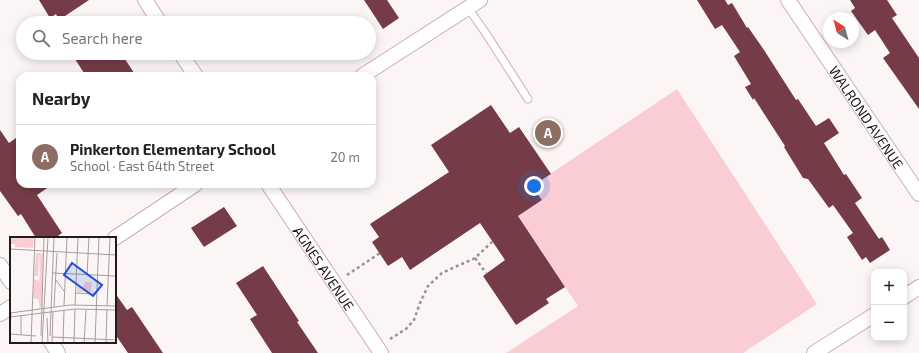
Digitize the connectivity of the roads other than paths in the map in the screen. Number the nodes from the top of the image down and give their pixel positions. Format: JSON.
{"nodes":[{"id":1,"x":145,"y":0,"type":"edge"},
{"id":2,"x":480,"y":0,"type":"edge"},
{"id":3,"x":788,"y":0,"type":"edge"},
{"id":4,"x":465,"y":4,"type":"edge"},
{"id":5,"x":155,"y":16,"type":"edge"},
{"id":6,"x":185,"y":60,"type":"edge"},
{"id":7,"x":193,"y":72,"type":"edge"},
{"id":8,"x":368,"y":72,"type":"edge"},
{"id":9,"x":528,"y":98,"type":"dead end"},
{"id":10,"x":190,"y":188,"type":"edge"},
{"id":11,"x":271,"y":188,"type":"edge"},
{"id":12,"x":919,"y":194,"type":"edge"},
{"id":13,"x":116,"y":237,"type":"edge"},
{"id":14,"x":0,"y":265,"type":"edge"},
{"id":15,"x":10,"y":280,"type":"edge"},
{"id":16,"x":919,"y":287,"type":"edge"},
{"id":17,"x":907,"y":294,"type":"edge"},
{"id":18,"x":10,"y":307,"type":"edge"},
{"id":19,"x":0,"y":314,"type":"edge"},
{"id":20,"x":871,"y":317,"type":"edge"},
{"id":21,"x":52,"y":343,"type":"edge"},
{"id":22,"x":58,"y":353,"type":"edge"},
{"id":23,"x":381,"y":353,"type":"edge"},
{"id":24,"x":814,"y":353,"type":"edge"}],
"edges":[{"from":1,"to":5,"type":"street"},
{"from":2,"to":4,"type":"street"},
{"from":3,"to":12,"type":"street","name":"WALROND AVENUE"},
{"from":4,"to":8,"type":"street"},
{"from":4,"to":9,"type":"lane"},
{"from":6,"to":7,"type":"street"},
{"from":10,"to":13,"type":"street"},
{"from":11,"to":23,"type":"street","name":"AGNES AVENUE"},
{"from":14,"to":15,"type":"street"},
{"from":16,"to":17,"type":"street"},
{"from":18,"to":19,"type":"street"},
{"from":20,"to":24,"type":"street"},
{"from":21,"to":22,"type":"street"}]}
